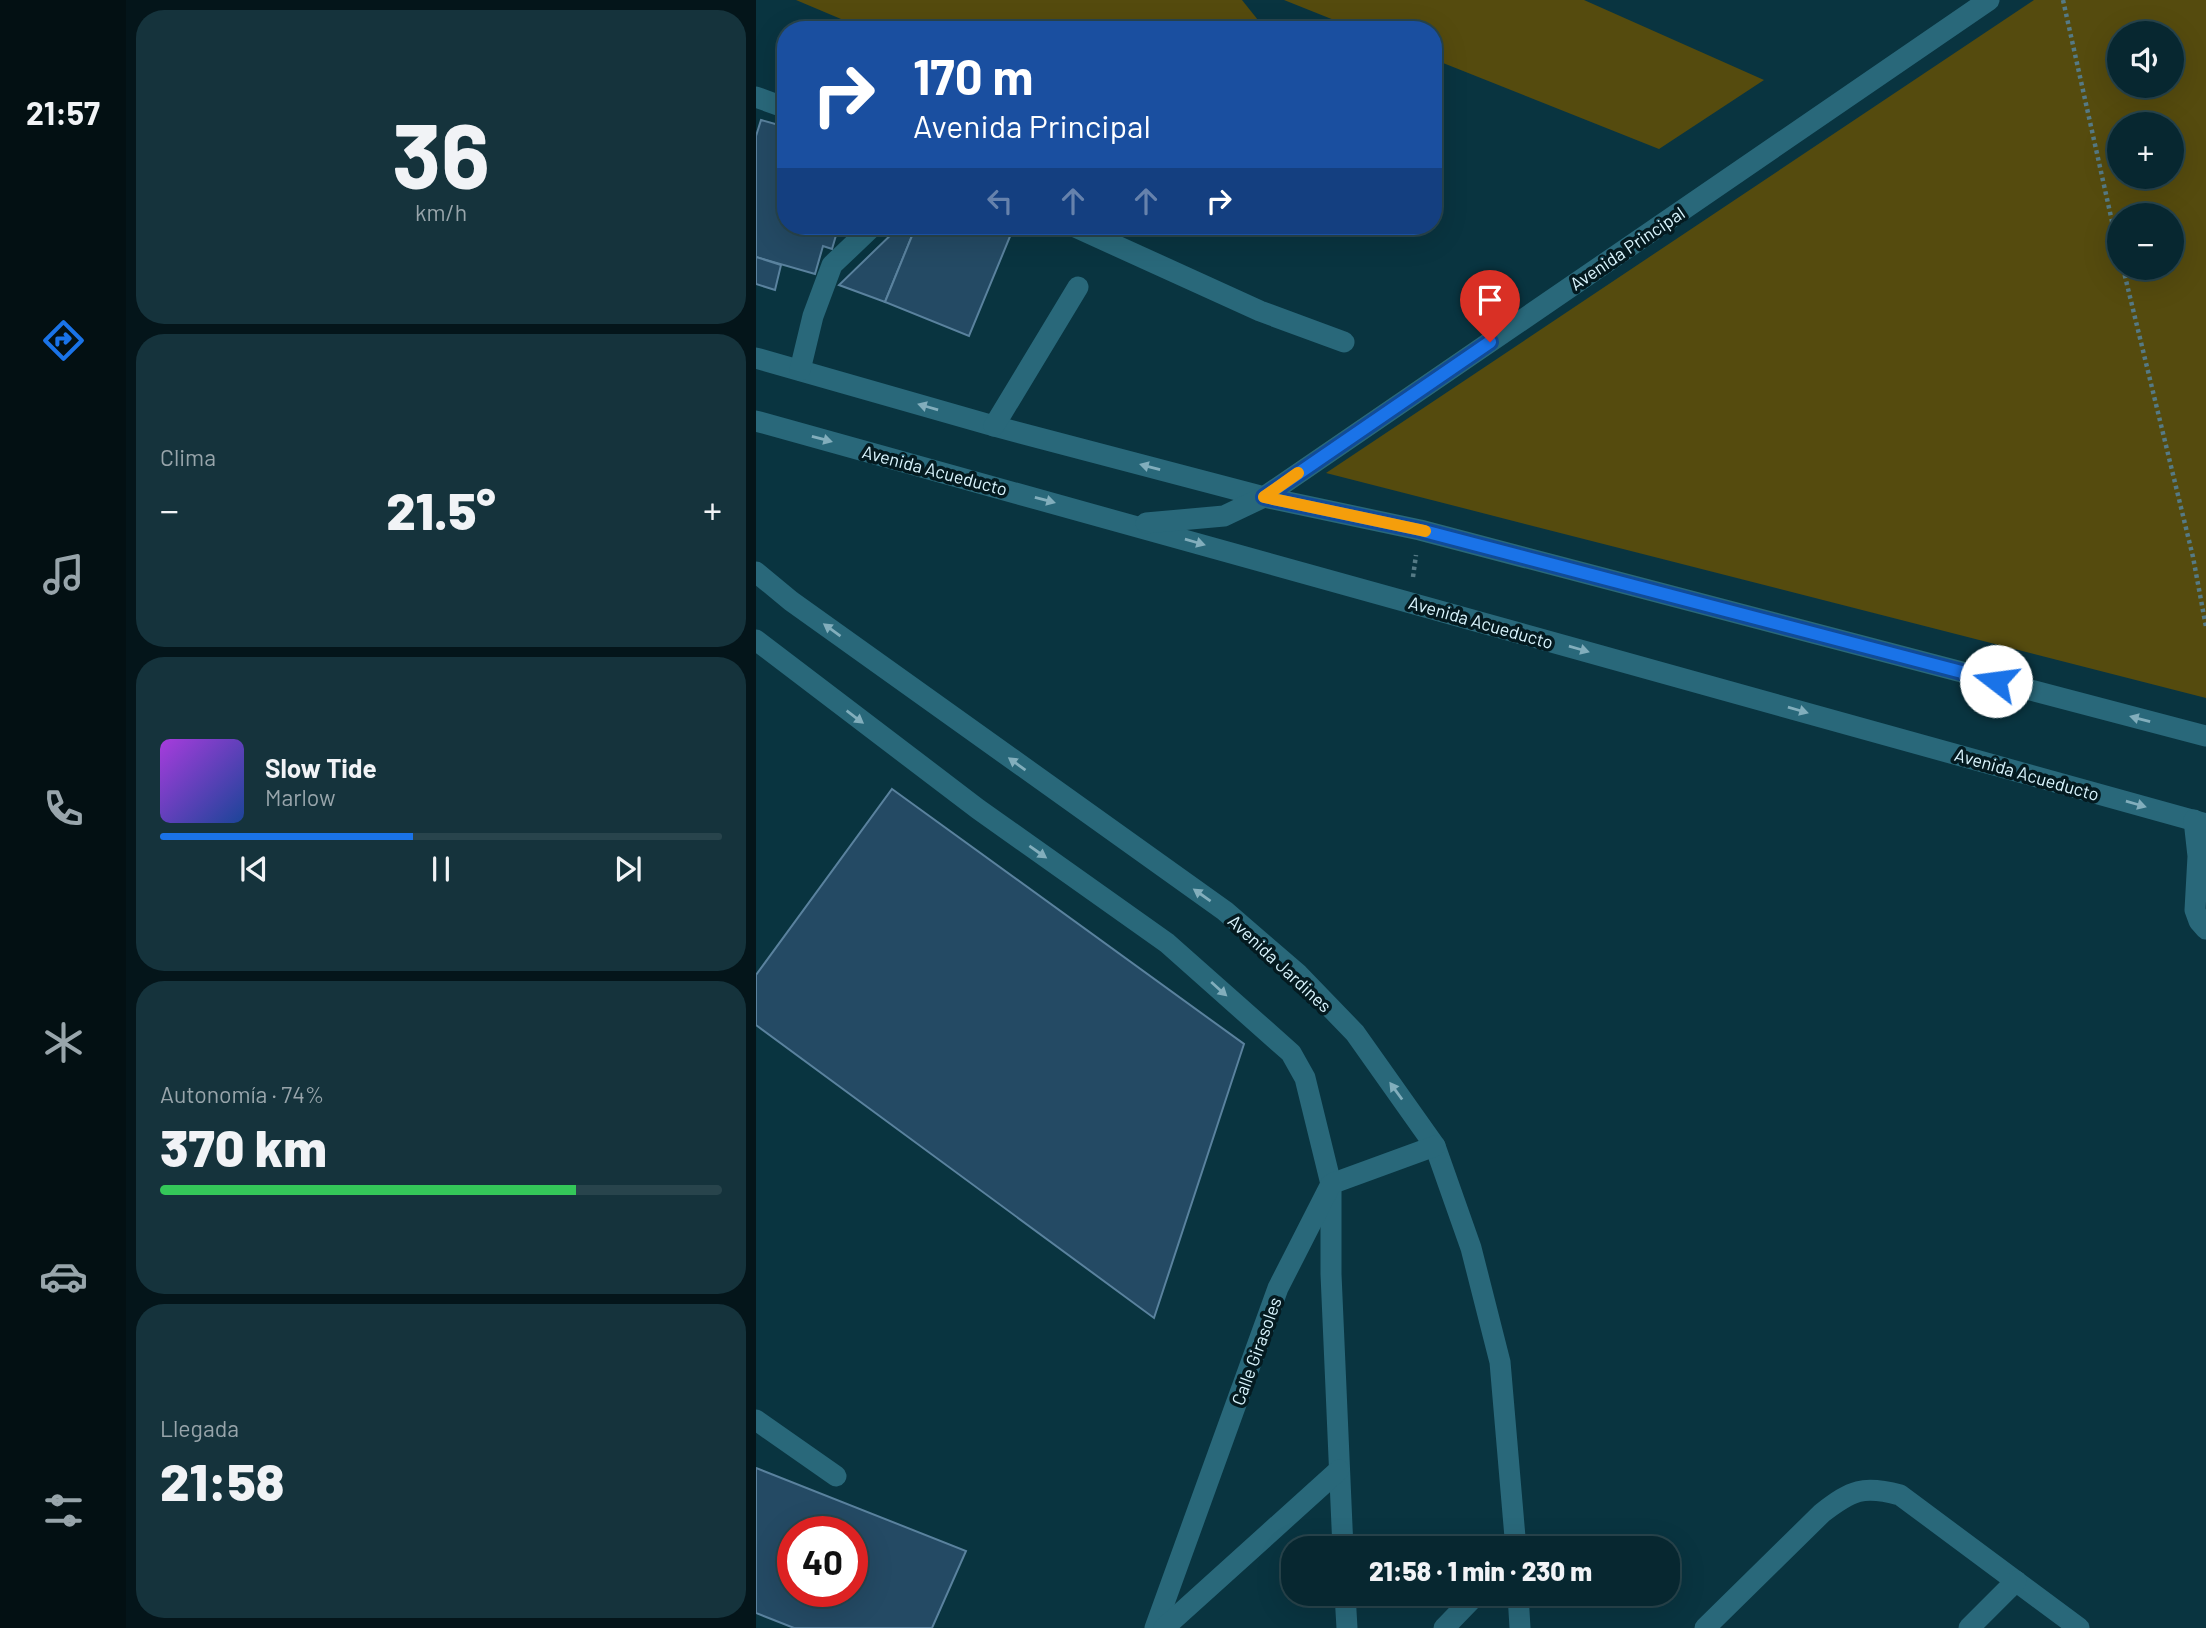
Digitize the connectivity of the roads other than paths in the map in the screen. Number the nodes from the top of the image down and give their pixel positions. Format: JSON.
{"nodes":[{"id":1,"x":1990,"y":0,"type":"edge"},
{"id":2,"x":756,"y":97,"type":"edge"},
{"id":3,"x":777,"y":105,"type":"edge"},
{"id":4,"x":864,"y":235,"type":"edge"},
{"id":5,"x":1093,"y":235,"type":"edge"},
{"id":6,"x":1078,"y":287,"type":"dead end"},
{"id":7,"x":1344,"y":342,"type":"dead end"},
{"id":8,"x":756,"y":358,"type":"edge"},
{"id":9,"x":800,"y":370,"type":"junction"},
{"id":10,"x":756,"y":421,"type":"edge"},
{"id":11,"x":994,"y":426,"type":"junction"},
{"id":12,"x":1264,"y":497,"type":"junction"},
{"id":13,"x":1129,"y":524,"type":"junction"},
{"id":14,"x":756,"y":572,"type":"edge"},
{"id":15,"x":756,"y":640,"type":"edge"},
{"id":16,"x":2206,"y":736,"type":"edge"},
{"id":17,"x":2200,"y":822,"type":"edge"},
{"id":18,"x":2206,"y":929,"type":"edge"},
{"id":19,"x":1435,"y":1146,"type":"junction"},
{"id":20,"x":1331,"y":1184,"type":"junction"},
{"id":21,"x":756,"y":1420,"type":"edge"},
{"id":22,"x":1339,"y":1470,"type":"junction"},
{"id":23,"x":836,"y":1475,"type":"dead end"},
{"id":24,"x":1342,"y":1536,"type":"edge"},
{"id":25,"x":1516,"y":1536,"type":"edge"},
{"id":26,"x":2016,"y":1581,"type":"junction"},
{"id":27,"x":1346,"y":1606,"type":"edge"},
{"id":28,"x":1465,"y":1606,"type":"edge"},
{"id":29,"x":1519,"y":1606,"type":"edge"},
{"id":30,"x":1155,"y":1628,"type":"edge"},
{"id":31,"x":1164,"y":1628,"type":"edge"},
{"id":32,"x":1347,"y":1628,"type":"edge"},
{"id":33,"x":1444,"y":1628,"type":"edge"},
{"id":34,"x":1520,"y":1628,"type":"edge"},
{"id":35,"x":1705,"y":1628,"type":"edge"},
{"id":36,"x":1969,"y":1628,"type":"edge"},
{"id":37,"x":2079,"y":1628,"type":"edge"}],
"edges":[{"from":1,"to":12,"type":"street","name":"Avenida Principal"},
{"from":2,"to":3,"type":"street"},
{"from":4,"to":9,"type":"street"},
{"from":5,"to":7,"type":"street"},
{"from":6,"to":11,"type":"street"},
{"from":8,"to":9,"type":"street"},
{"from":11,"to":9,"type":"street","one_way":true},
{"from":10,"to":13,"type":"street","name":"Avenida Acueducto","one_way":true},
{"from":12,"to":11,"type":"street","one_way":true},
{"from":12,"to":13,"type":"street","name":"Avenida Principal"},
{"from":16,"to":12,"type":"street","one_way":true},
{"from":13,"to":17,"type":"street","name":"Avenida Acueducto","one_way":true},
{"from":19,"to":14,"type":"street","name":"Avenida Jardines","one_way":true},
{"from":15,"to":20,"type":"street","one_way":true},
{"from":17,"to":18,"type":"street"},
{"from":19,"to":20,"type":"street"},
{"from":19,"to":25,"type":"street","name":"Avenida Jardines"},
{"from":20,"to":22,"type":"street"},
{"from":20,"to":30,"type":"street","name":"Calle Girasoles"},
{"from":21,"to":23,"type":"street"},
{"from":22,"to":24,"type":"street"},
{"from":22,"to":31,"type":"street"},
{"from":26,"to":35,"type":"street"},
{"from":26,"to":36,"type":"street"},
{"from":26,"to":37,"type":"street"},
{"from":27,"to":32,"type":"street"},
{"from":28,"to":33,"type":"street"},
{"from":29,"to":34,"type":"street"}]}
